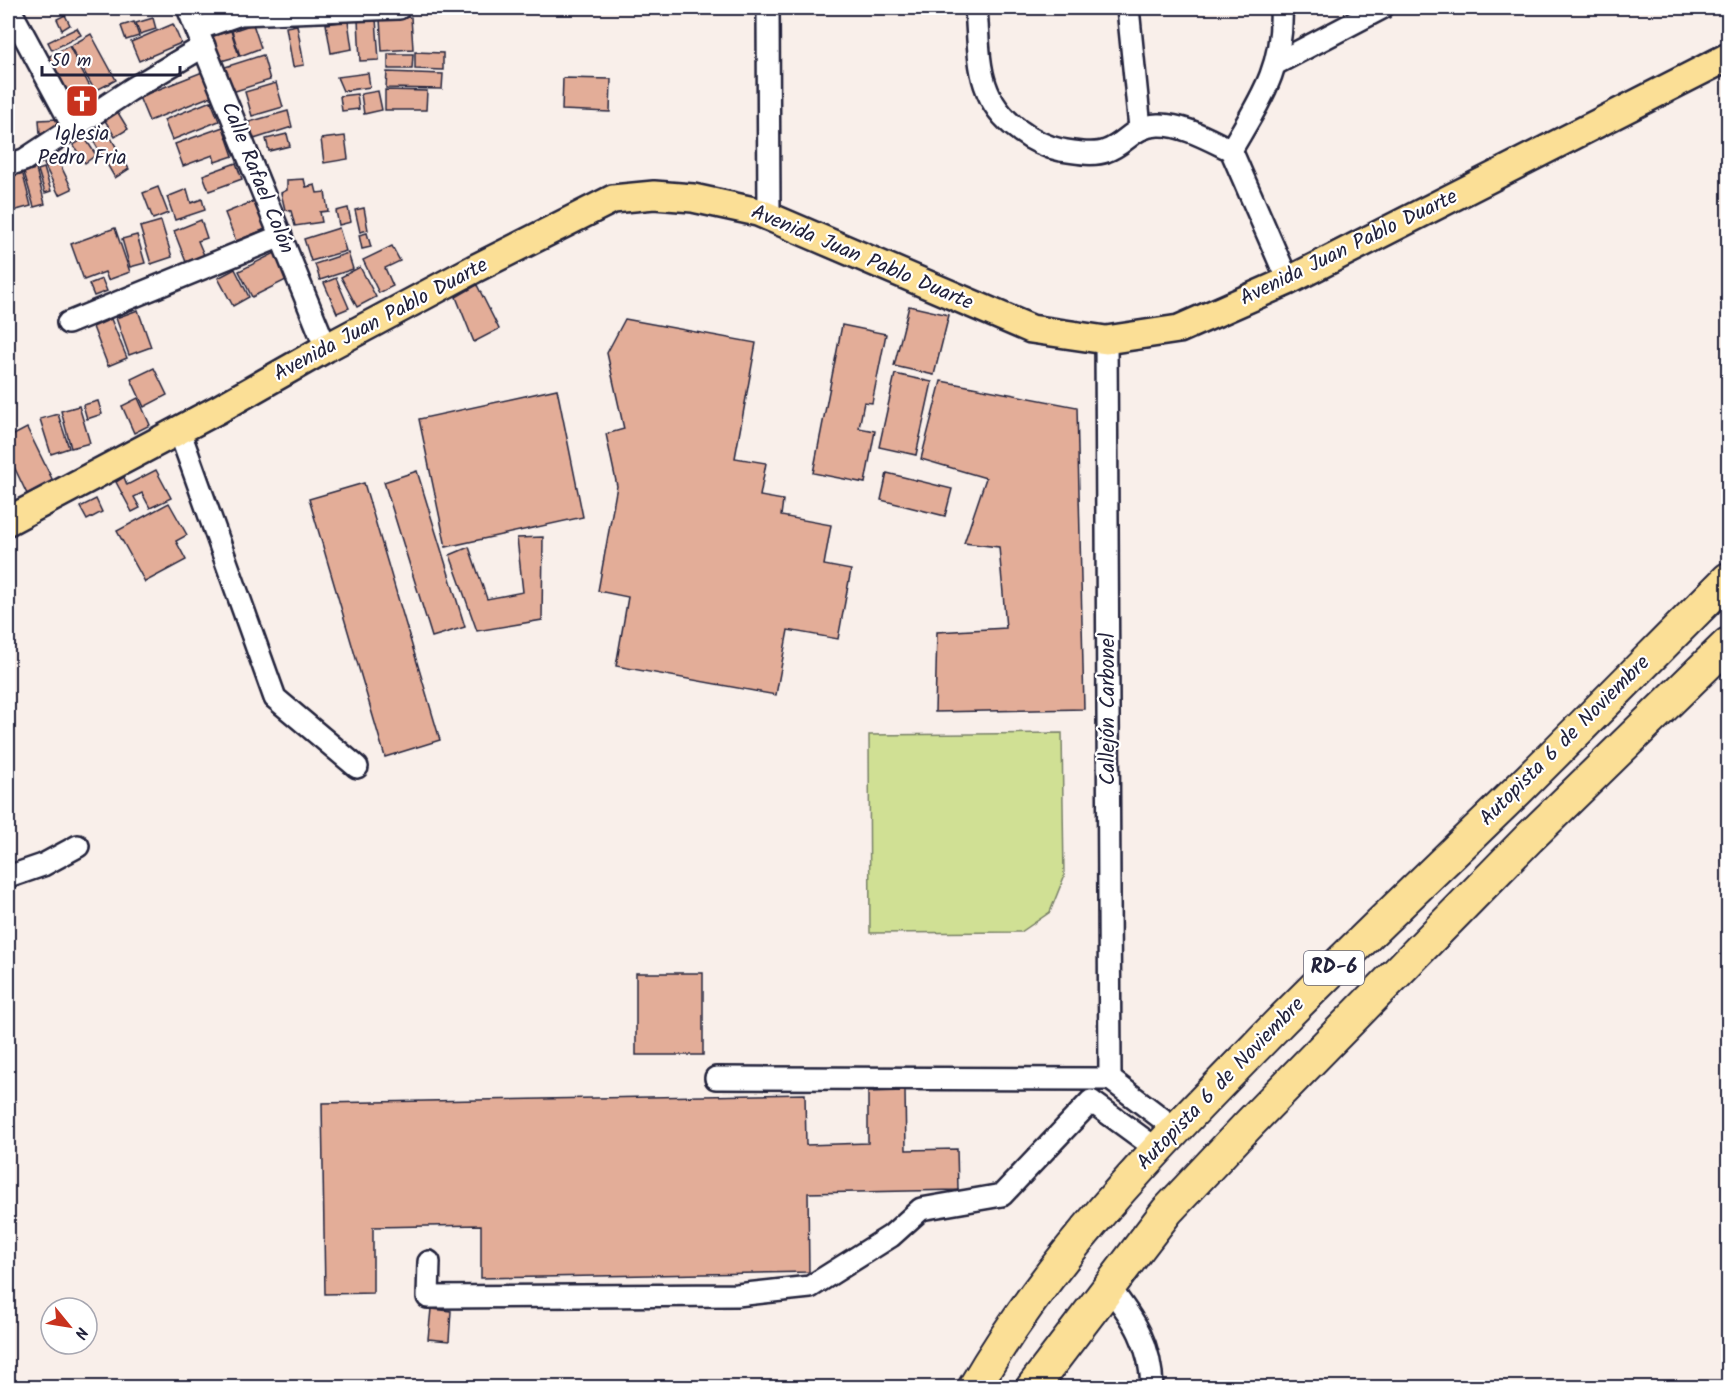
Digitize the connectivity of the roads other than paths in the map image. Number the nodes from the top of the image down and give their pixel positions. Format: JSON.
{"nodes":[{"id":1,"x":9,"y":8,"type":"edge"},
{"id":2,"x":188,"y":8,"type":"edge"},
{"id":3,"x":399,"y":8,"type":"edge"},
{"id":4,"x":768,"y":8,"type":"edge"},
{"id":5,"x":976,"y":8,"type":"edge"},
{"id":6,"x":1128,"y":8,"type":"edge"},
{"id":7,"x":1281,"y":8,"type":"edge"},
{"id":8,"x":1382,"y":8,"type":"edge"},
{"id":9,"x":343,"y":9,"type":"edge"},
{"id":10,"x":200,"y":38,"type":"junction"},
{"id":11,"x":1728,"y":57,"type":"edge"},
{"id":12,"x":1277,"y":63,"type":"junction"},
{"id":13,"x":74,"y":128,"type":"junction"},
{"id":14,"x":1140,"y":128,"type":"junction"},
{"id":15,"x":1231,"y":150,"type":"junction"},
{"id":16,"x":8,"y":165,"type":"edge"},
{"id":17,"x":769,"y":216,"type":"junction"},
{"id":18,"x":281,"y":236,"type":"junction"},
{"id":19,"x":1288,"y":281,"type":"junction"},
{"id":20,"x":68,"y":323,"type":"dead end"},
{"id":21,"x":1106,"y":340,"type":"junction"},
{"id":22,"x":326,"y":348,"type":"junction"},
{"id":23,"x":179,"y":430,"type":"junction"},
{"id":24,"x":8,"y":520,"type":"edge"},
{"id":25,"x":1728,"y":579,"type":"edge"},
{"id":26,"x":1728,"y":644,"type":"edge"},
{"id":27,"x":357,"y":767,"type":"dead end"},
{"id":28,"x":78,"y":846,"type":"dead end"},
{"id":29,"x":8,"y":877,"type":"edge"},
{"id":30,"x":716,"y":1078,"type":"dead end"},
{"id":31,"x":1110,"y":1079,"type":"junction"},
{"id":32,"x":1168,"y":1140,"type":"junction"},
{"id":33,"x":429,"y":1262,"type":"dead end"},
{"id":34,"x":1108,"y":1286,"type":"junction"},
{"id":35,"x":974,"y":1388,"type":"edge"},
{"id":36,"x":1032,"y":1388,"type":"edge"},
{"id":37,"x":1152,"y":1388,"type":"edge"}],
"edges":[{"from":1,"to":13,"type":"street"},
{"from":2,"to":10,"type":"street","name":"Calle Rafael Colón"},
{"from":3,"to":9,"type":"street"},
{"from":4,"to":17,"type":"street"},
{"from":5,"to":14,"type":"street"},
{"from":6,"to":14,"type":"street"},
{"from":7,"to":12,"type":"street"},
{"from":8,"to":12,"type":"street"},
{"from":9,"to":10,"type":"street"},
{"from":10,"to":13,"type":"street"},
{"from":10,"to":18,"type":"street","name":"Calle Rafael Colón"},
{"from":11,"to":19,"type":"main road","name":"Avenida Juan Pablo Duarte"},
{"from":12,"to":15,"type":"street"},
{"from":13,"to":16,"type":"street"},
{"from":14,"to":15,"type":"street"},
{"from":15,"to":19,"type":"street"},
{"from":17,"to":21,"type":"main road","name":"Avenida Juan Pablo Duarte"},
{"from":17,"to":22,"type":"main road","name":"Avenida Juan Pablo Duarte"},
{"from":18,"to":20,"type":"street"},
{"from":18,"to":22,"type":"street","name":"Calle Rafael Colón"},
{"from":19,"to":21,"type":"main road","name":"Avenida Juan Pablo Duarte"},
{"from":21,"to":31,"type":"street","name":"Callejón Carbonel"},
{"from":22,"to":23,"type":"main road","name":"Avenida Juan Pablo Duarte"},
{"from":23,"to":24,"type":"main road","name":"Avenida Juan Pablo Duarte"},
{"from":23,"to":27,"type":"street"},
{"from":25,"to":32,"type":"highway","name":"Autopista 6 de Noviembre","number":"RD-6"},
{"from":26,"to":34,"type":"highway","name":"Autopista 6 de Noviembre","number":"RD-6"},
{"from":28,"to":29,"type":"street"},
{"from":30,"to":31,"type":"street"},
{"from":31,"to":32,"type":"street"},
{"from":32,"to":33,"type":"street"},
{"from":32,"to":35,"type":"highway","name":"Autopista 6 de Noviembre","number":"RD-6"},
{"from":34,"to":36,"type":"highway","name":"Autopista 6 de Noviembre","number":"RD-6"},
{"from":34,"to":37,"type":"street"}]}
